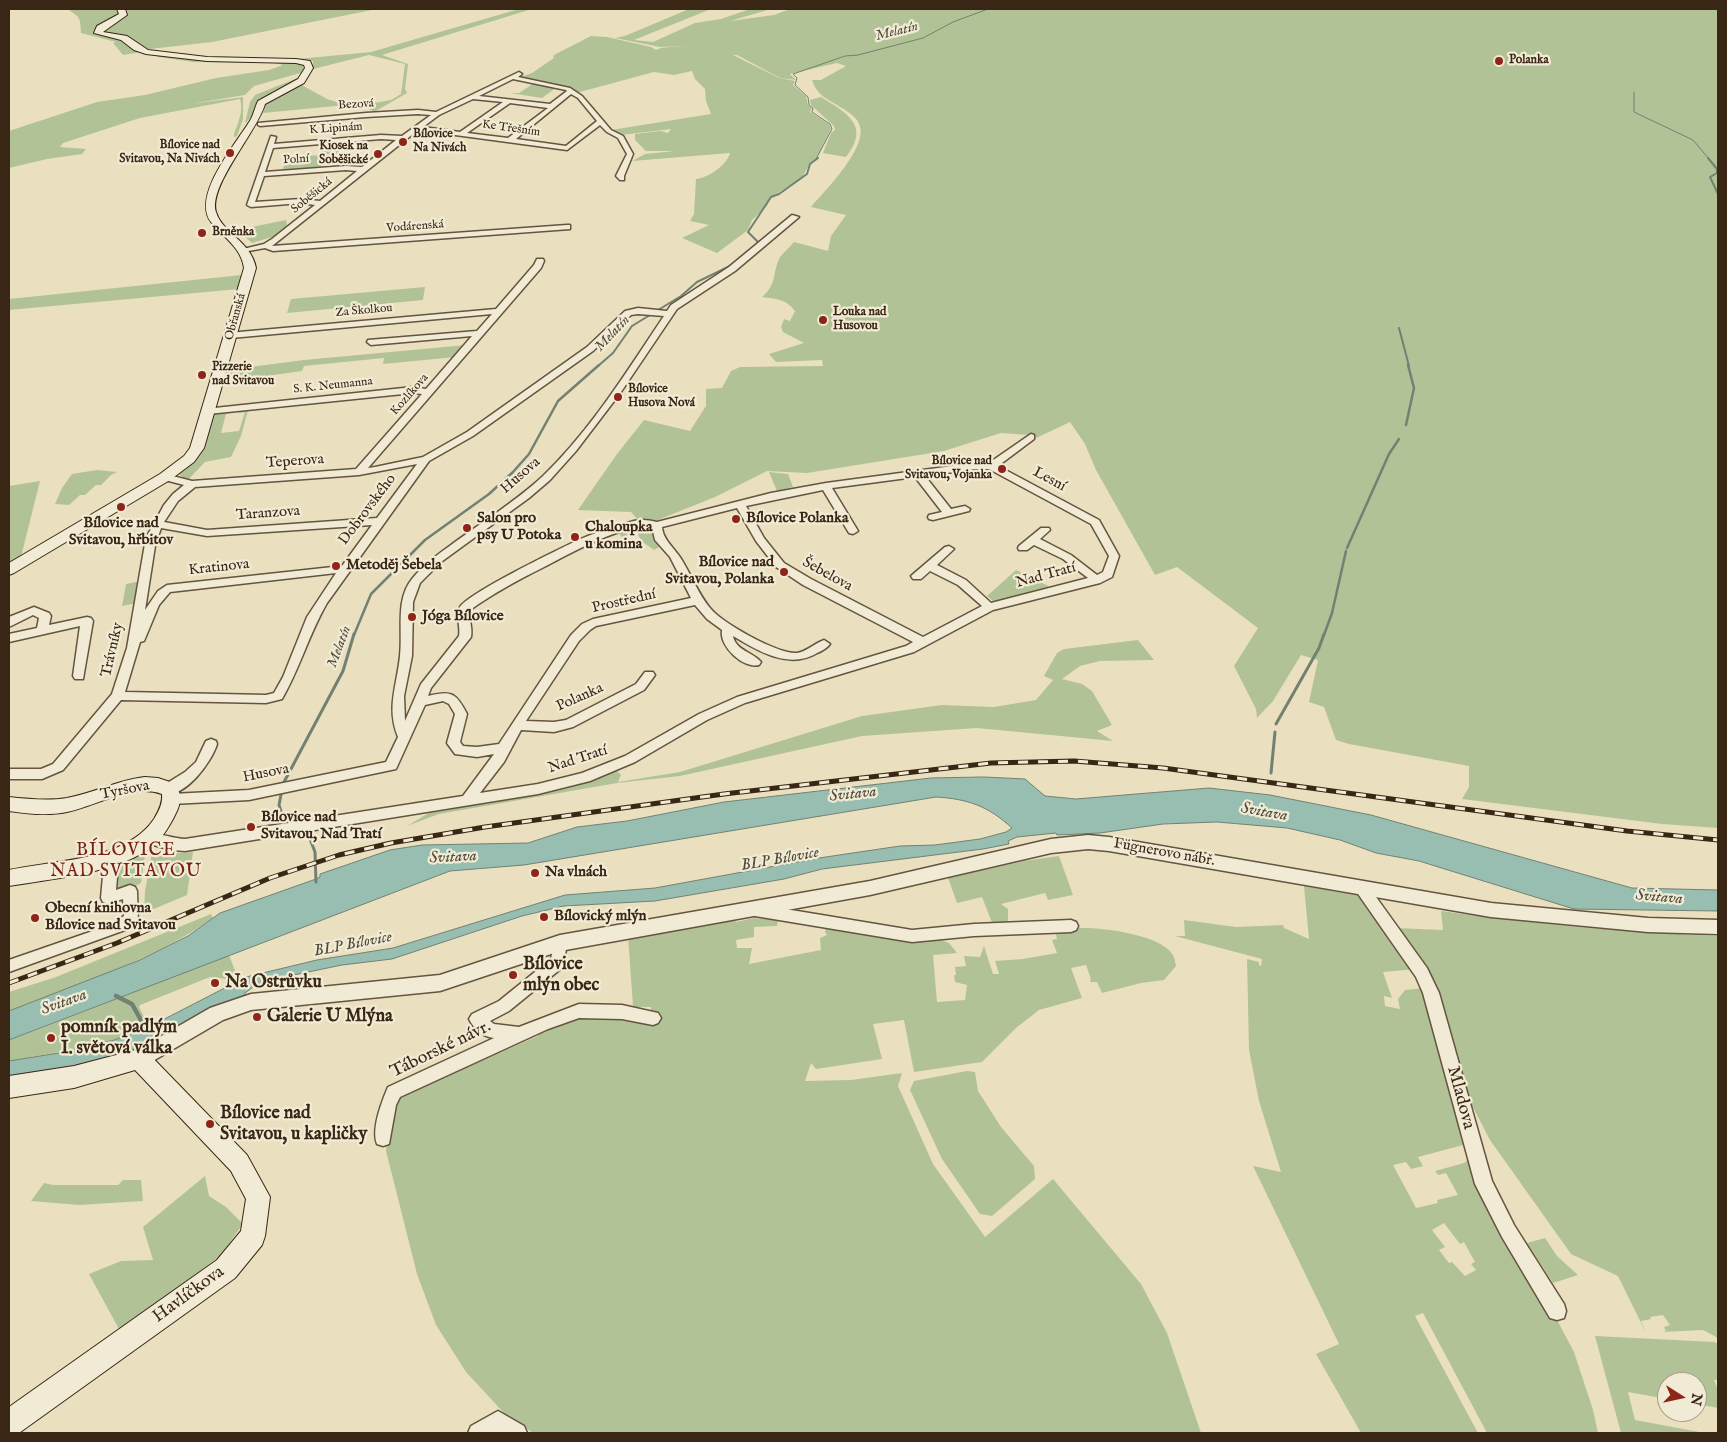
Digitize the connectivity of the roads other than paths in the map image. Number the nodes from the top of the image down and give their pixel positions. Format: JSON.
{"nodes":[{"id":1,"x":121,"y":9,"type":"edge"},
{"id":2,"x":571,"y":91,"type":"junction"},
{"id":3,"x":470,"y":96,"type":"junction"},
{"id":4,"x":509,"y":101,"type":"junction"},
{"id":5,"x":551,"y":106,"type":"junction"},
{"id":6,"x":437,"y":114,"type":"junction"},
{"id":7,"x":260,"y":124,"type":"dead end"},
{"id":8,"x":598,"y":126,"type":"dead end"},
{"id":9,"x":416,"y":128,"type":"junction"},
{"id":10,"x":461,"y":134,"type":"junction"},
{"id":11,"x":272,"y":137,"type":"dead end"},
{"id":12,"x":403,"y":138,"type":"junction"},
{"id":13,"x":509,"y":140,"type":"junction"},
{"id":14,"x":270,"y":146,"type":"junction"},
{"id":15,"x":363,"y":169,"type":"junction"},
{"id":16,"x":260,"y":174,"type":"junction"},
{"id":17,"x":622,"y":179,"type":"dead end"},
{"id":18,"x":322,"y":203,"type":"junction"},
{"id":19,"x":794,"y":217,"type":"dead end"},
{"id":20,"x":567,"y":227,"type":"dead end"},
{"id":21,"x":266,"y":246,"type":"junction"},
{"id":22,"x":243,"y":250,"type":"junction"},
{"id":23,"x":540,"y":261,"type":"dead end"},
{"id":24,"x":500,"y":312,"type":"junction"},
{"id":25,"x":660,"y":313,"type":"junction"},
{"id":26,"x":480,"y":334,"type":"junction"},
{"id":27,"x":231,"y":335,"type":"junction"},
{"id":28,"x":371,"y":342,"type":"dead end"},
{"id":29,"x":429,"y":392,"type":"junction"},
{"id":30,"x":208,"y":411,"type":"junction"},
{"id":31,"x":1031,"y":437,"type":"dead end"},
{"id":32,"x":426,"y":459,"type":"junction"},
{"id":33,"x":991,"y":466,"type":"junction"},
{"id":34,"x":359,"y":472,"type":"junction"},
{"id":35,"x":918,"y":474,"type":"junction"},
{"id":36,"x":165,"y":477,"type":"junction"},
{"id":37,"x":192,"y":484,"type":"junction"},
{"id":38,"x":826,"y":486,"type":"junction"},
{"id":39,"x":740,"y":505,"type":"junction"},
{"id":40,"x":964,"y":509,"type":"dead end"},
{"id":41,"x":948,"y":513,"type":"junction"},
{"id":42,"x":933,"y":517,"type":"dead end"},
{"id":43,"x":381,"y":521,"type":"junction"},
{"id":44,"x":159,"y":524,"type":"junction"},
{"id":45,"x":656,"y":525,"type":"junction"},
{"id":46,"x":1045,"y":530,"type":"dead end"},
{"id":47,"x":853,"y":531,"type":"dead end"},
{"id":48,"x":1033,"y":540,"type":"junction"},
{"id":49,"x":1022,"y":548,"type":"dead end"},
{"id":50,"x":949,"y":549,"type":"dead end"},
{"id":51,"x":929,"y":566,"type":"junction"},
{"id":52,"x":344,"y":569,"type":"junction"},
{"id":53,"x":9,"y":570,"type":"edge"},
{"id":54,"x":917,"y":576,"type":"dead end"},
{"id":55,"x":1096,"y":580,"type":"junction"},
{"id":56,"x":699,"y":600,"type":"junction"},
{"id":57,"x":989,"y":607,"type":"junction"},
{"id":58,"x":9,"y":623,"type":"edge"},
{"id":59,"x":728,"y":630,"type":"junction"},
{"id":60,"x":42,"y":631,"type":"junction"},
{"id":61,"x":9,"y":638,"type":"edge"},
{"id":62,"x":134,"y":642,"type":"junction"},
{"id":63,"x":924,"y":643,"type":"junction"},
{"id":64,"x":824,"y":644,"type":"dead end"},
{"id":65,"x":754,"y":662,"type":"dead end"},
{"id":66,"x":649,"y":675,"type":"dead end"},
{"id":67,"x":79,"y":676,"type":"dead end"},
{"id":68,"x":118,"y":696,"type":"junction"},
{"id":69,"x":420,"y":702,"type":"junction"},
{"id":70,"x":517,"y":725,"type":"junction"},
{"id":71,"x":404,"y":737,"type":"junction"},
{"id":72,"x":211,"y":744,"type":"dead end"},
{"id":73,"x":503,"y":748,"type":"junction"},
{"id":74,"x":9,"y":774,"type":"edge"},
{"id":75,"x":171,"y":794,"type":"junction"},
{"id":76,"x":467,"y":800,"type":"junction"},
{"id":77,"x":9,"y":804,"type":"edge"},
{"id":78,"x":148,"y":838,"type":"junction"},
{"id":79,"x":114,"y":857,"type":"junction"},
{"id":80,"x":9,"y":878,"type":"edge"},
{"id":81,"x":1361,"y":887,"type":"junction"},
{"id":82,"x":755,"y":910,"type":"junction"},
{"id":83,"x":1071,"y":926,"type":"dead end"},
{"id":84,"x":1718,"y":927,"type":"edge"},
{"id":85,"x":560,"y":944,"type":"junction"},
{"id":86,"x":9,"y":966,"type":"edge"},
{"id":87,"x":653,"y":1018,"type":"dead end"},
{"id":88,"x":520,"y":1034,"type":"junction"},
{"id":89,"x":139,"y":1059,"type":"junction"},
{"id":90,"x":9,"y":1087,"type":"edge"},
{"id":91,"x":383,"y":1138,"type":"dead end"},
{"id":92,"x":1557,"y":1311,"type":"dead end"},
{"id":93,"x":9,"y":1423,"type":"edge"},
{"id":94,"x":478,"y":1433,"type":"edge"},
{"id":95,"x":517,"y":1433,"type":"edge"}],
"edges":[{"from":1,"to":22,"type":"main road","name":"Obřanská"},
{"from":2,"to":3,"type":"street","name":"Soběšická"},
{"from":2,"to":5,"type":"street"},
{"from":2,"to":17,"type":"street"},
{"from":3,"to":4,"type":"street"},
{"from":3,"to":6,"type":"street","name":"Soběšická"},
{"from":4,"to":5,"type":"street"},
{"from":4,"to":10,"type":"street"},
{"from":5,"to":13,"type":"street"},
{"from":6,"to":7,"type":"street","name":"Bezová"},
{"from":6,"to":9,"type":"street","name":"Soběšická"},
{"from":8,"to":13,"type":"street","name":"Ke Třešním"},
{"from":9,"to":10,"type":"street","name":"Ke Třešním"},
{"from":9,"to":12,"type":"street","name":"Soběšická"},
{"from":10,"to":13,"type":"street","name":"Ke Třešním"},
{"from":11,"to":14,"type":"street"},
{"from":12,"to":14,"type":"street","name":"K Lipinám"},
{"from":12,"to":15,"type":"street","name":"Soběšická"},
{"from":14,"to":16,"type":"street"},
{"from":15,"to":16,"type":"street","name":"Polní"},
{"from":15,"to":18,"type":"street","name":"Soběšická"},
{"from":16,"to":18,"type":"street"},
{"from":18,"to":21,"type":"street","name":"Soběšická"},
{"from":19,"to":25,"type":"street","name":"Husova"},
{"from":20,"to":21,"type":"street","name":"Vodárenská"},
{"from":21,"to":22,"type":"street","name":"Soběšická"},
{"from":22,"to":27,"type":"main road","name":"Obřanská"},
{"from":23,"to":24,"type":"street","name":"Kozlíkova"},
{"from":24,"to":26,"type":"street","name":"Kozlíkova"},
{"from":24,"to":27,"type":"street","name":"Za Školkou"},
{"from":25,"to":32,"type":"street","name":"Dobrovského"},
{"from":25,"to":71,"type":"street","name":"Husova"},
{"from":26,"to":28,"type":"street"},
{"from":26,"to":29,"type":"street","name":"Kozlíkova"},
{"from":27,"to":30,"type":"main road","name":"Obřanská"},
{"from":29,"to":30,"type":"street","name":"S. K. Neumanna"},
{"from":29,"to":34,"type":"street","name":"Kozlíkova"},
{"from":30,"to":36,"type":"main road","name":"Obřanská"},
{"from":31,"to":33,"type":"street"},
{"from":32,"to":34,"type":"street","name":"Teperova"},
{"from":32,"to":43,"type":"street","name":"Dobrovského"},
{"from":33,"to":35,"type":"street"},
{"from":33,"to":55,"type":"street","name":"Lesní"},
{"from":34,"to":37,"type":"street","name":"Teperova"},
{"from":35,"to":38,"type":"street"},
{"from":35,"to":41,"type":"street"},
{"from":36,"to":37,"type":"street","name":"Teperova"},
{"from":36,"to":53,"type":"main road","name":"Obřanská"},
{"from":37,"to":44,"type":"street","name":"Trávníky"},
{"from":38,"to":39,"type":"street"},
{"from":38,"to":47,"type":"street"},
{"from":39,"to":45,"type":"street"},
{"from":39,"to":63,"type":"street","name":"Šebelova"},
{"from":40,"to":41,"type":"street"},
{"from":41,"to":42,"type":"street"},
{"from":43,"to":44,"type":"street","name":"Taranzova"},
{"from":43,"to":52,"type":"street","name":"Dobrovského"},
{"from":44,"to":62,"type":"street","name":"Trávníky"},
{"from":45,"to":56,"type":"street"},
{"from":45,"to":69,"type":"street"},
{"from":46,"to":48,"type":"street"},
{"from":48,"to":49,"type":"street"},
{"from":48,"to":55,"type":"street","name":"Nad Tratí"},
{"from":50,"to":51,"type":"street"},
{"from":51,"to":54,"type":"street"},
{"from":51,"to":57,"type":"street"},
{"from":52,"to":62,"type":"street","name":"Kratinova"},
{"from":52,"to":68,"type":"street","name":"Dobrovského"},
{"from":55,"to":57,"type":"street","name":"Nad Tratí"},
{"from":56,"to":59,"type":"street"},
{"from":56,"to":70,"type":"street","name":"Prostřední"},
{"from":57,"to":63,"type":"street","name":"Nad Tratí"},
{"from":58,"to":60,"type":"street"},
{"from":59,"to":64,"type":"street"},
{"from":59,"to":65,"type":"street"},
{"from":60,"to":61,"type":"street"},
{"from":60,"to":67,"type":"street"},
{"from":62,"to":68,"type":"street","name":"Trávníky"},
{"from":63,"to":76,"type":"street","name":"Nad Tratí"},
{"from":66,"to":70,"type":"street","name":"Polanka"},
{"from":68,"to":74,"type":"street","name":"Trávníky"},
{"from":69,"to":71,"type":"street"},
{"from":69,"to":73,"type":"street"},
{"from":70,"to":73,"type":"street"},
{"from":71,"to":75,"type":"street","name":"Husova"},
{"from":72,"to":75,"type":"street"},
{"from":73,"to":76,"type":"street"},
{"from":75,"to":77,"type":"main road","name":"Tyršova"},
{"from":75,"to":78,"type":"main road","name":"Tyršova"},
{"from":76,"to":78,"type":"street","name":"Nad Tratí"},
{"from":78,"to":79,"type":"main road","name":"Tyršova"},
{"from":79,"to":80,"type":"main road","name":"Tyršova"},
{"from":79,"to":86,"type":"street"},
{"from":81,"to":82,"type":"street","name":"Fügnerovo nábř."},
{"from":81,"to":84,"type":"street","name":"Fügnerovo nábř."},
{"from":81,"to":92,"type":"street","name":"Mladova"},
{"from":82,"to":83,"type":"street","name":"Fügnerovo nábř."},
{"from":82,"to":85,"type":"street","name":"Fügnerovo nábř."},
{"from":85,"to":88,"type":"street","name":"Táborské návr."},
{"from":85,"to":89,"type":"street","name":"Fügnerovo nábř."},
{"from":87,"to":88,"type":"street","name":"Táborské návr."},
{"from":88,"to":91,"type":"street","name":"Táborské návr."},
{"from":89,"to":90,"type":"main road","name":"Fügnerovo nábř."},
{"from":89,"to":93,"type":"main road","name":"Havlíčkova"},
{"from":94,"to":95,"type":"street"}]}
